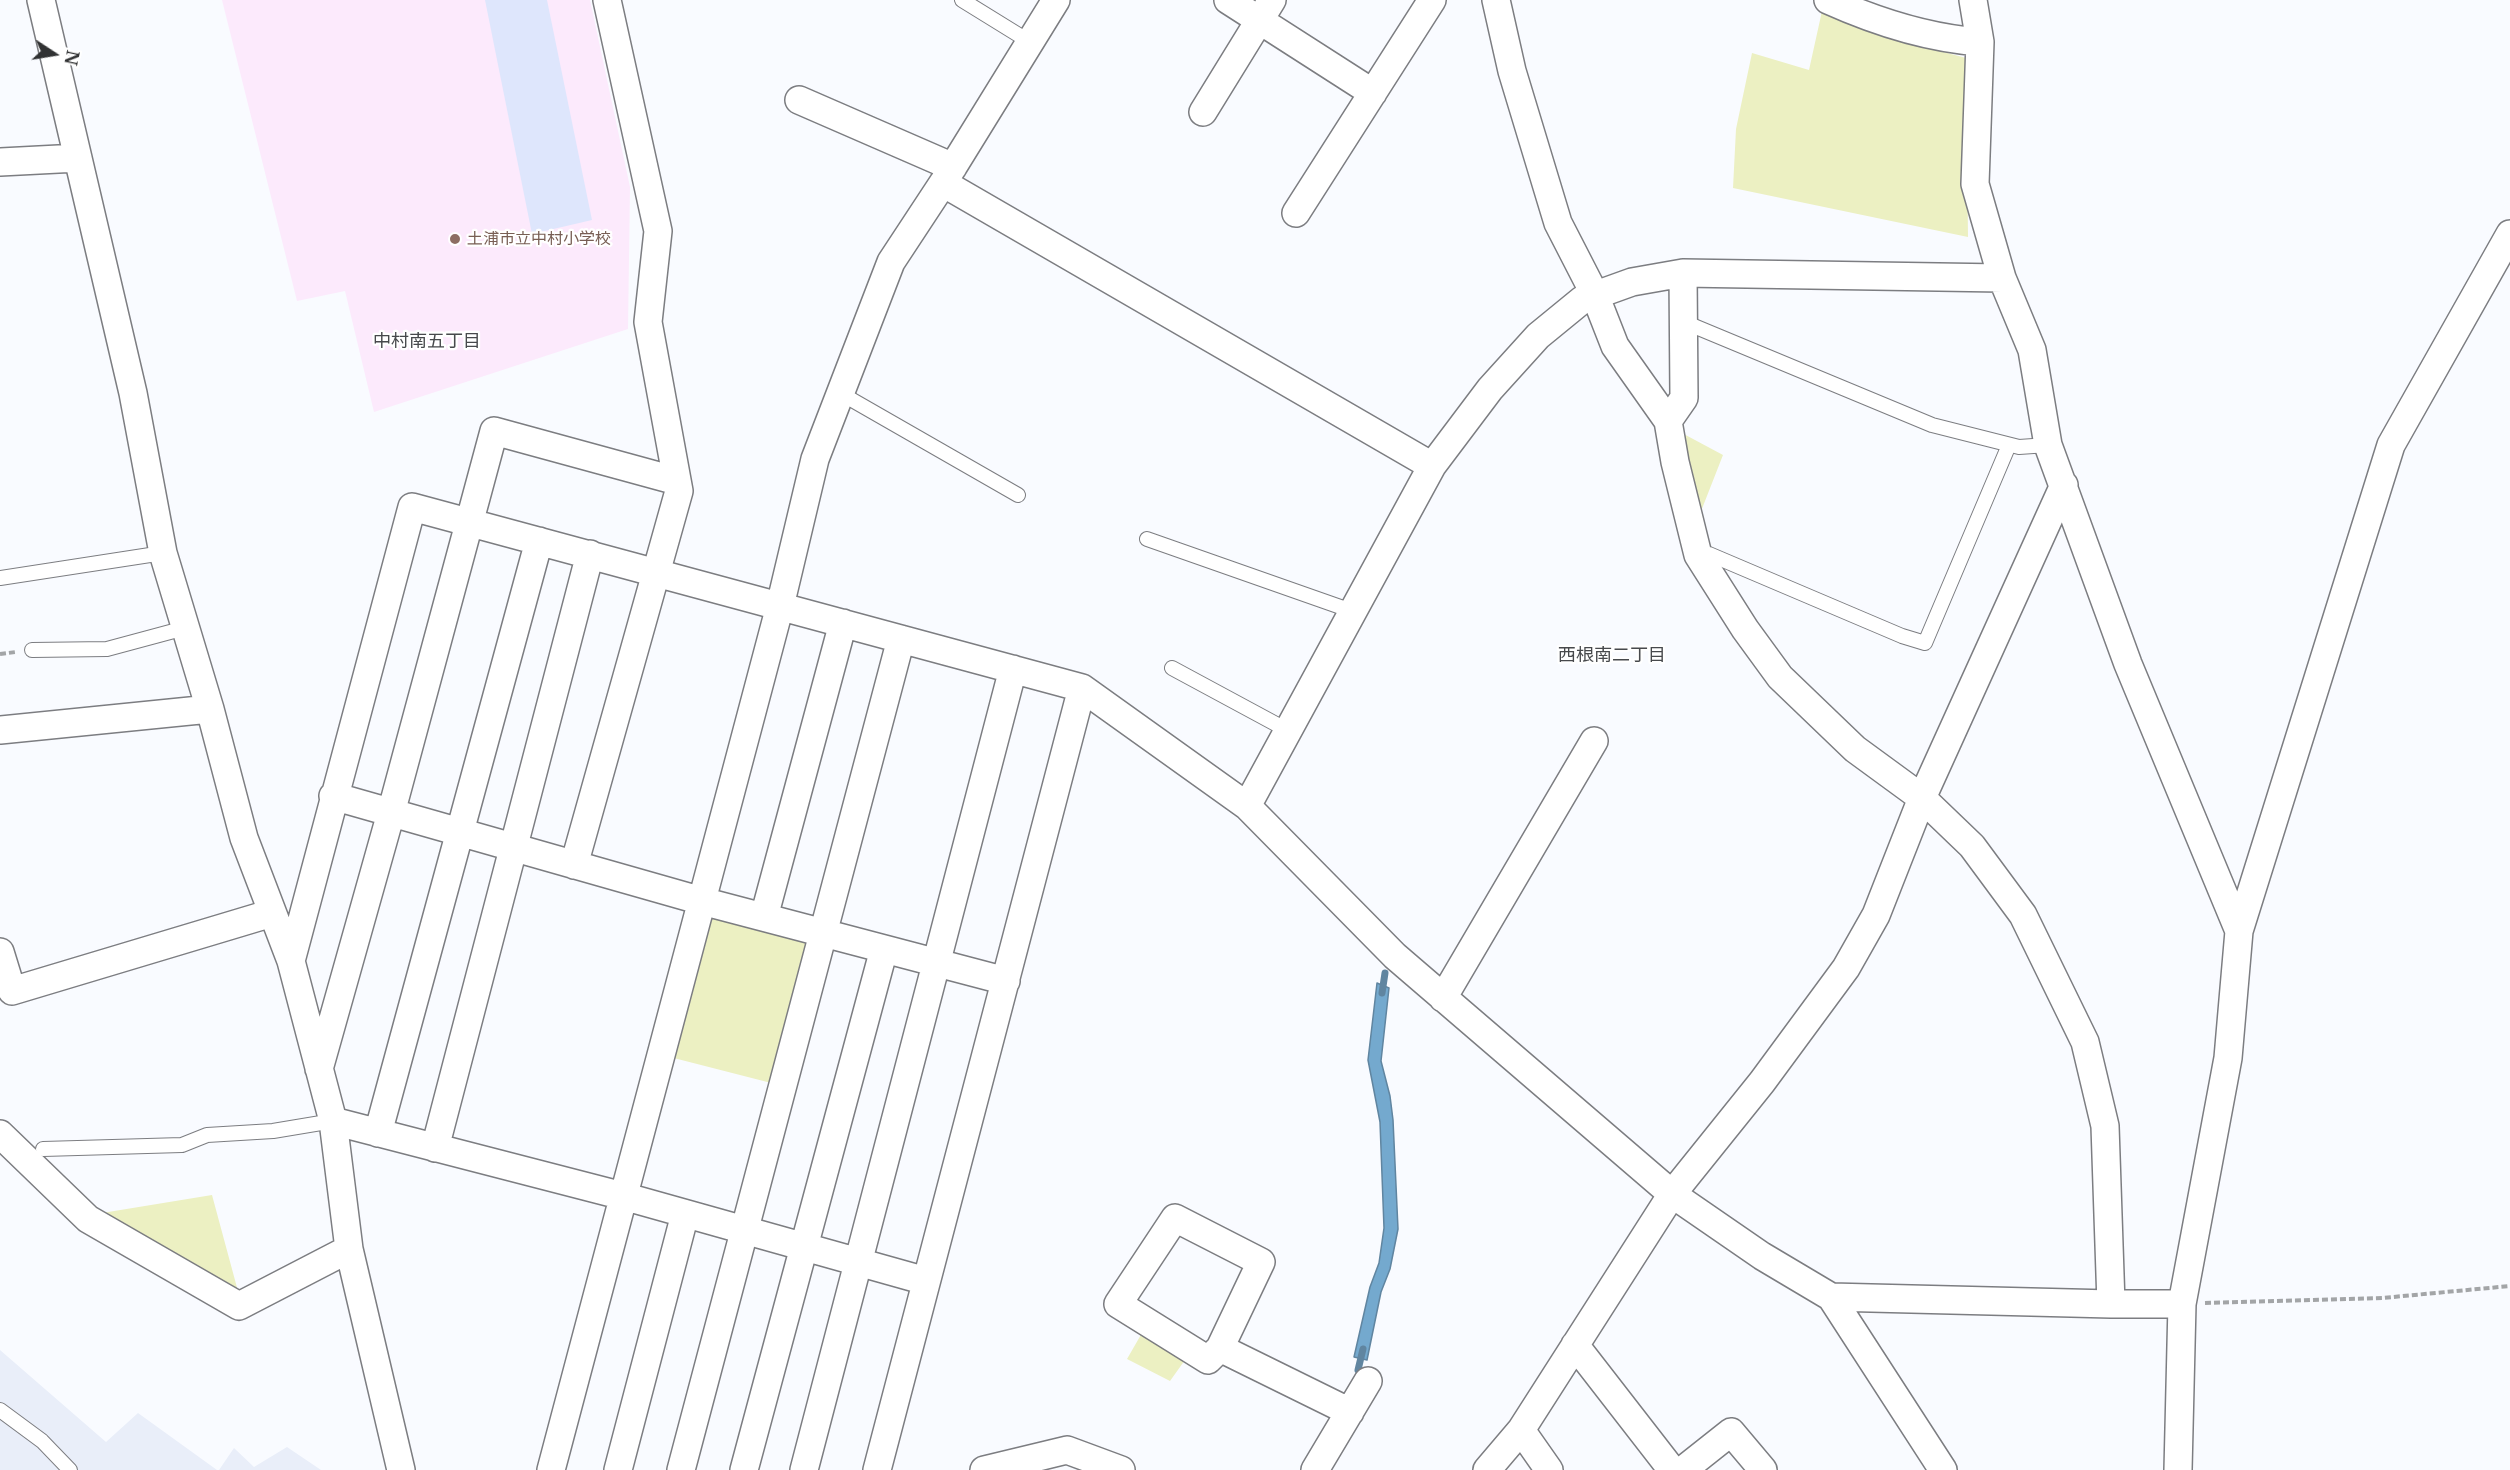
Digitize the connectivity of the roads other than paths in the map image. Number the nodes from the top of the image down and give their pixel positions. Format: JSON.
{"nodes":[{"id":1,"x":41,"y":0,"type":"edge"},
{"id":2,"x":607,"y":0,"type":"edge"},
{"id":3,"x":962,"y":0,"type":"edge"},
{"id":4,"x":1056,"y":0,"type":"edge"},
{"id":5,"x":1228,"y":0,"type":"edge"},
{"id":6,"x":1432,"y":0,"type":"edge"},
{"id":7,"x":1496,"y":0,"type":"edge"},
{"id":8,"x":1828,"y":0,"type":"edge"},
{"id":9,"x":1973,"y":0,"type":"edge"},
{"id":10,"x":1266,"y":10,"type":"edge"},
{"id":11,"x":1030,"y":42,"type":"junction"},
{"id":12,"x":1980,"y":42,"type":"junction"},
{"id":13,"x":1372,"y":93,"type":"junction"},
{"id":14,"x":799,"y":100,"type":"dead end"},
{"id":15,"x":1203,"y":112,"type":"dead end"},
{"id":16,"x":78,"y":158,"type":"junction"},
{"id":17,"x":0,"y":162,"type":"edge"},
{"id":18,"x":948,"y":175,"type":"junction"},
{"id":19,"x":1296,"y":213,"type":"dead end"},
{"id":20,"x":2510,"y":234,"type":"edge"},
{"id":21,"x":1683,"y":273,"type":"junction"},
{"id":22,"x":2002,"y":278,"type":"junction"},
{"id":23,"x":1595,"y":294,"type":"junction"},
{"id":24,"x":1684,"y":322,"type":"junction"},
{"id":25,"x":840,"y":393,"type":"junction"},
{"id":26,"x":1668,"y":421,"type":"junction"},
{"id":27,"x":2009,"y":445,"type":"junction"},
{"id":28,"x":2048,"y":445,"type":"junction"},
{"id":29,"x":1432,"y":466,"type":"junction"},
{"id":30,"x":677,"y":480,"type":"junction"},
{"id":31,"x":2064,"y":486,"type":"junction"},
{"id":32,"x":1018,"y":495,"type":"dead end"},
{"id":33,"x":470,"y":523,"type":"junction"},
{"id":34,"x":1147,"y":539,"type":"dead end"},
{"id":35,"x":539,"y":541,"type":"junction"},
{"id":36,"x":163,"y":554,"type":"junction"},
{"id":37,"x":590,"y":554,"type":"junction"},
{"id":38,"x":1698,"y":555,"type":"junction"},
{"id":39,"x":655,"y":572,"type":"junction"},
{"id":40,"x":0,"y":578,"type":"edge"},
{"id":41,"x":780,"y":606,"type":"junction"},
{"id":42,"x":1352,"y":611,"type":"junction"},
{"id":43,"x":843,"y":623,"type":"junction"},
{"id":44,"x":185,"y":628,"type":"junction"},
{"id":45,"x":901,"y":639,"type":"junction"},
{"id":46,"x":32,"y":650,"type":"dead end"},
{"id":47,"x":1172,"y":668,"type":"dead end"},
{"id":48,"x":1013,"y":669,"type":"junction"},
{"id":49,"x":1082,"y":688,"type":"junction"},
{"id":50,"x":210,"y":710,"type":"junction"},
{"id":51,"x":0,"y":730,"type":"edge"},
{"id":52,"x":1287,"y":730,"type":"junction"},
{"id":53,"x":1594,"y":741,"type":"dead end"},
{"id":54,"x":333,"y":796,"type":"junction"},
{"id":55,"x":1922,"y":798,"type":"junction"},
{"id":56,"x":1247,"y":806,"type":"junction"},
{"id":57,"x":391,"y":813,"type":"junction"},
{"id":58,"x":460,"y":832,"type":"junction"},
{"id":59,"x":513,"y":848,"type":"junction"},
{"id":60,"x":574,"y":865,"type":"junction"},
{"id":61,"x":702,"y":901,"type":"junction"},
{"id":62,"x":272,"y":913,"type":"junction"},
{"id":63,"x":764,"y":917,"type":"junction"},
{"id":64,"x":2239,"y":932,"type":"junction"},
{"id":65,"x":822,"y":933,"type":"junction"},
{"id":66,"x":884,"y":949,"type":"junction"},
{"id":67,"x":0,"y":952,"type":"edge"},
{"id":68,"x":291,"y":961,"type":"junction"},
{"id":69,"x":936,"y":963,"type":"junction"},
{"id":70,"x":1006,"y":981,"type":"junction"},
{"id":71,"x":1443,"y":998,"type":"junction"},
{"id":72,"x":319,"y":1069,"type":"junction"},
{"id":73,"x":333,"y":1122,"type":"junction"},
{"id":74,"x":378,"y":1133,"type":"junction"},
{"id":75,"x":0,"y":1134,"type":"edge"},
{"id":76,"x":435,"y":1148,"type":"junction"},
{"id":77,"x":43,"y":1149,"type":"dead end"},
{"id":78,"x":1672,"y":1194,"type":"junction"},
{"id":79,"x":623,"y":1196,"type":"junction"},
{"id":80,"x":685,"y":1214,"type":"junction"},
{"id":81,"x":745,"y":1230,"type":"junction"},
{"id":82,"x":804,"y":1247,"type":"junction"},
{"id":83,"x":349,"y":1249,"type":"junction"},
{"id":84,"x":859,"y":1262,"type":"junction"},
{"id":85,"x":926,"y":1281,"type":"junction"},
{"id":86,"x":1831,"y":1296,"type":"junction"},
{"id":87,"x":2111,"y":1304,"type":"junction"},
{"id":88,"x":2182,"y":1304,"type":"junction"},
{"id":89,"x":1575,"y":1345,"type":"junction"},
{"id":90,"x":1220,"y":1348,"type":"junction"},
{"id":91,"x":1368,"y":1381,"type":"dead end"},
{"id":92,"x":0,"y":1410,"type":"edge"},
{"id":93,"x":1350,"y":1412,"type":"junction"},
{"id":94,"x":1521,"y":1430,"type":"junction"},
{"id":95,"x":70,"y":1470,"type":"edge"},
{"id":96,"x":401,"y":1470,"type":"edge"},
{"id":97,"x":551,"y":1470,"type":"edge"},
{"id":98,"x":618,"y":1470,"type":"edge"},
{"id":99,"x":681,"y":1470,"type":"edge"},
{"id":100,"x":744,"y":1470,"type":"edge"},
{"id":101,"x":804,"y":1470,"type":"edge"},
{"id":102,"x":877,"y":1470,"type":"edge"},
{"id":103,"x":984,"y":1470,"type":"edge"},
{"id":104,"x":1121,"y":1470,"type":"edge"},
{"id":105,"x":1315,"y":1470,"type":"edge"},
{"id":106,"x":1487,"y":1470,"type":"edge"},
{"id":107,"x":1550,"y":1470,"type":"edge"},
{"id":108,"x":1672,"y":1470,"type":"edge"},
{"id":109,"x":1683,"y":1470,"type":"edge"},
{"id":110,"x":1764,"y":1470,"type":"edge"},
{"id":111,"x":1943,"y":1470,"type":"edge"},
{"id":112,"x":2178,"y":1470,"type":"edge"}],
"edges":[{"from":1,"to":16,"type":"street"},
{"from":2,"to":30,"type":"street"},
{"from":3,"to":11,"type":"lane"},
{"from":4,"to":11,"type":"street"},
{"from":5,"to":10,"type":"street"},
{"from":6,"to":13,"type":"street"},
{"from":7,"to":23,"type":"street"},
{"from":8,"to":12,"type":"street"},
{"from":9,"to":12,"type":"street"},
{"from":10,"to":13,"type":"street"},
{"from":10,"to":15,"type":"street"},
{"from":11,"to":18,"type":"street"},
{"from":12,"to":22,"type":"street"},
{"from":13,"to":19,"type":"street"},
{"from":14,"to":18,"type":"street"},
{"from":16,"to":17,"type":"street"},
{"from":16,"to":36,"type":"street"},
{"from":18,"to":25,"type":"street"},
{"from":18,"to":29,"type":"street"},
{"from":20,"to":64,"type":"street"},
{"from":21,"to":22,"type":"street"},
{"from":21,"to":23,"type":"street"},
{"from":21,"to":24,"type":"street"},
{"from":22,"to":28,"type":"street"},
{"from":23,"to":26,"type":"street"},
{"from":23,"to":29,"type":"street"},
{"from":24,"to":26,"type":"street"},
{"from":24,"to":27,"type":"lane"},
{"from":25,"to":32,"type":"lane"},
{"from":25,"to":41,"type":"street"},
{"from":26,"to":38,"type":"street"},
{"from":27,"to":28,"type":"lane"},
{"from":27,"to":38,"type":"lane"},
{"from":28,"to":31,"type":"street"},
{"from":29,"to":42,"type":"street"},
{"from":30,"to":33,"type":"street"},
{"from":30,"to":39,"type":"street"},
{"from":31,"to":55,"type":"street"},
{"from":31,"to":64,"type":"street"},
{"from":33,"to":35,"type":"street"},
{"from":33,"to":54,"type":"street"},
{"from":33,"to":57,"type":"street"},
{"from":34,"to":42,"type":"lane"},
{"from":35,"to":37,"type":"street"},
{"from":35,"to":58,"type":"street"},
{"from":36,"to":40,"type":"lane"},
{"from":36,"to":44,"type":"street"},
{"from":37,"to":39,"type":"street"},
{"from":37,"to":59,"type":"street"},
{"from":38,"to":55,"type":"street"},
{"from":39,"to":41,"type":"street"},
{"from":39,"to":60,"type":"street"},
{"from":41,"to":43,"type":"street"},
{"from":41,"to":61,"type":"street"},
{"from":42,"to":52,"type":"street"},
{"from":43,"to":45,"type":"street"},
{"from":43,"to":63,"type":"street"},
{"from":44,"to":46,"type":"lane"},
{"from":44,"to":50,"type":"street"},
{"from":45,"to":48,"type":"street"},
{"from":45,"to":65,"type":"street"},
{"from":47,"to":52,"type":"lane"},
{"from":48,"to":49,"type":"street"},
{"from":48,"to":69,"type":"street"},
{"from":49,"to":56,"type":"street"},
{"from":49,"to":70,"type":"street"},
{"from":50,"to":51,"type":"street"},
{"from":50,"to":62,"type":"street"},
{"from":52,"to":56,"type":"street"},
{"from":53,"to":71,"type":"street"},
{"from":54,"to":57,"type":"street"},
{"from":54,"to":68,"type":"street"},
{"from":55,"to":78,"type":"street"},
{"from":55,"to":87,"type":"street"},
{"from":56,"to":71,"type":"street"},
{"from":57,"to":58,"type":"street"},
{"from":57,"to":72,"type":"street"},
{"from":58,"to":59,"type":"street"},
{"from":58,"to":74,"type":"street"},
{"from":59,"to":60,"type":"street"},
{"from":59,"to":76,"type":"street"},
{"from":60,"to":61,"type":"street"},
{"from":61,"to":63,"type":"street"},
{"from":61,"to":79,"type":"street"},
{"from":62,"to":67,"type":"street"},
{"from":62,"to":68,"type":"street"},
{"from":63,"to":65,"type":"street"},
{"from":64,"to":88,"type":"street"},
{"from":65,"to":66,"type":"street"},
{"from":65,"to":81,"type":"street"},
{"from":66,"to":69,"type":"street"},
{"from":66,"to":82,"type":"street"},
{"from":68,"to":72,"type":"street"},
{"from":69,"to":70,"type":"street"},
{"from":69,"to":84,"type":"street"},
{"from":70,"to":85,"type":"street"},
{"from":71,"to":78,"type":"street"},
{"from":72,"to":73,"type":"street"},
{"from":73,"to":74,"type":"street"},
{"from":73,"to":77,"type":"lane"},
{"from":73,"to":83,"type":"street"},
{"from":74,"to":76,"type":"street"},
{"from":75,"to":83,"type":"street"},
{"from":76,"to":79,"type":"street"},
{"from":78,"to":86,"type":"street"},
{"from":78,"to":89,"type":"street"},
{"from":79,"to":80,"type":"street"},
{"from":79,"to":97,"type":"street"},
{"from":80,"to":81,"type":"street"},
{"from":80,"to":98,"type":"street"},
{"from":81,"to":82,"type":"street"},
{"from":81,"to":99,"type":"street"},
{"from":82,"to":84,"type":"street"},
{"from":82,"to":100,"type":"street"},
{"from":83,"to":96,"type":"street"},
{"from":84,"to":85,"type":"street"},
{"from":84,"to":101,"type":"street"},
{"from":85,"to":102,"type":"street"},
{"from":86,"to":87,"type":"street"},
{"from":86,"to":111,"type":"street"},
{"from":87,"to":88,"type":"street"},
{"from":88,"to":112,"type":"street"},
{"from":89,"to":94,"type":"street"},
{"from":89,"to":108,"type":"street"},
{"from":90,"to":90,"type":"street"},
{"from":90,"to":93,"type":"street"},
{"from":91,"to":93,"type":"street"},
{"from":92,"to":95,"type":"lane"},
{"from":93,"to":105,"type":"street"},
{"from":94,"to":106,"type":"street"},
{"from":94,"to":107,"type":"street"},
{"from":103,"to":104,"type":"street"},
{"from":109,"to":110,"type":"street"}]}
